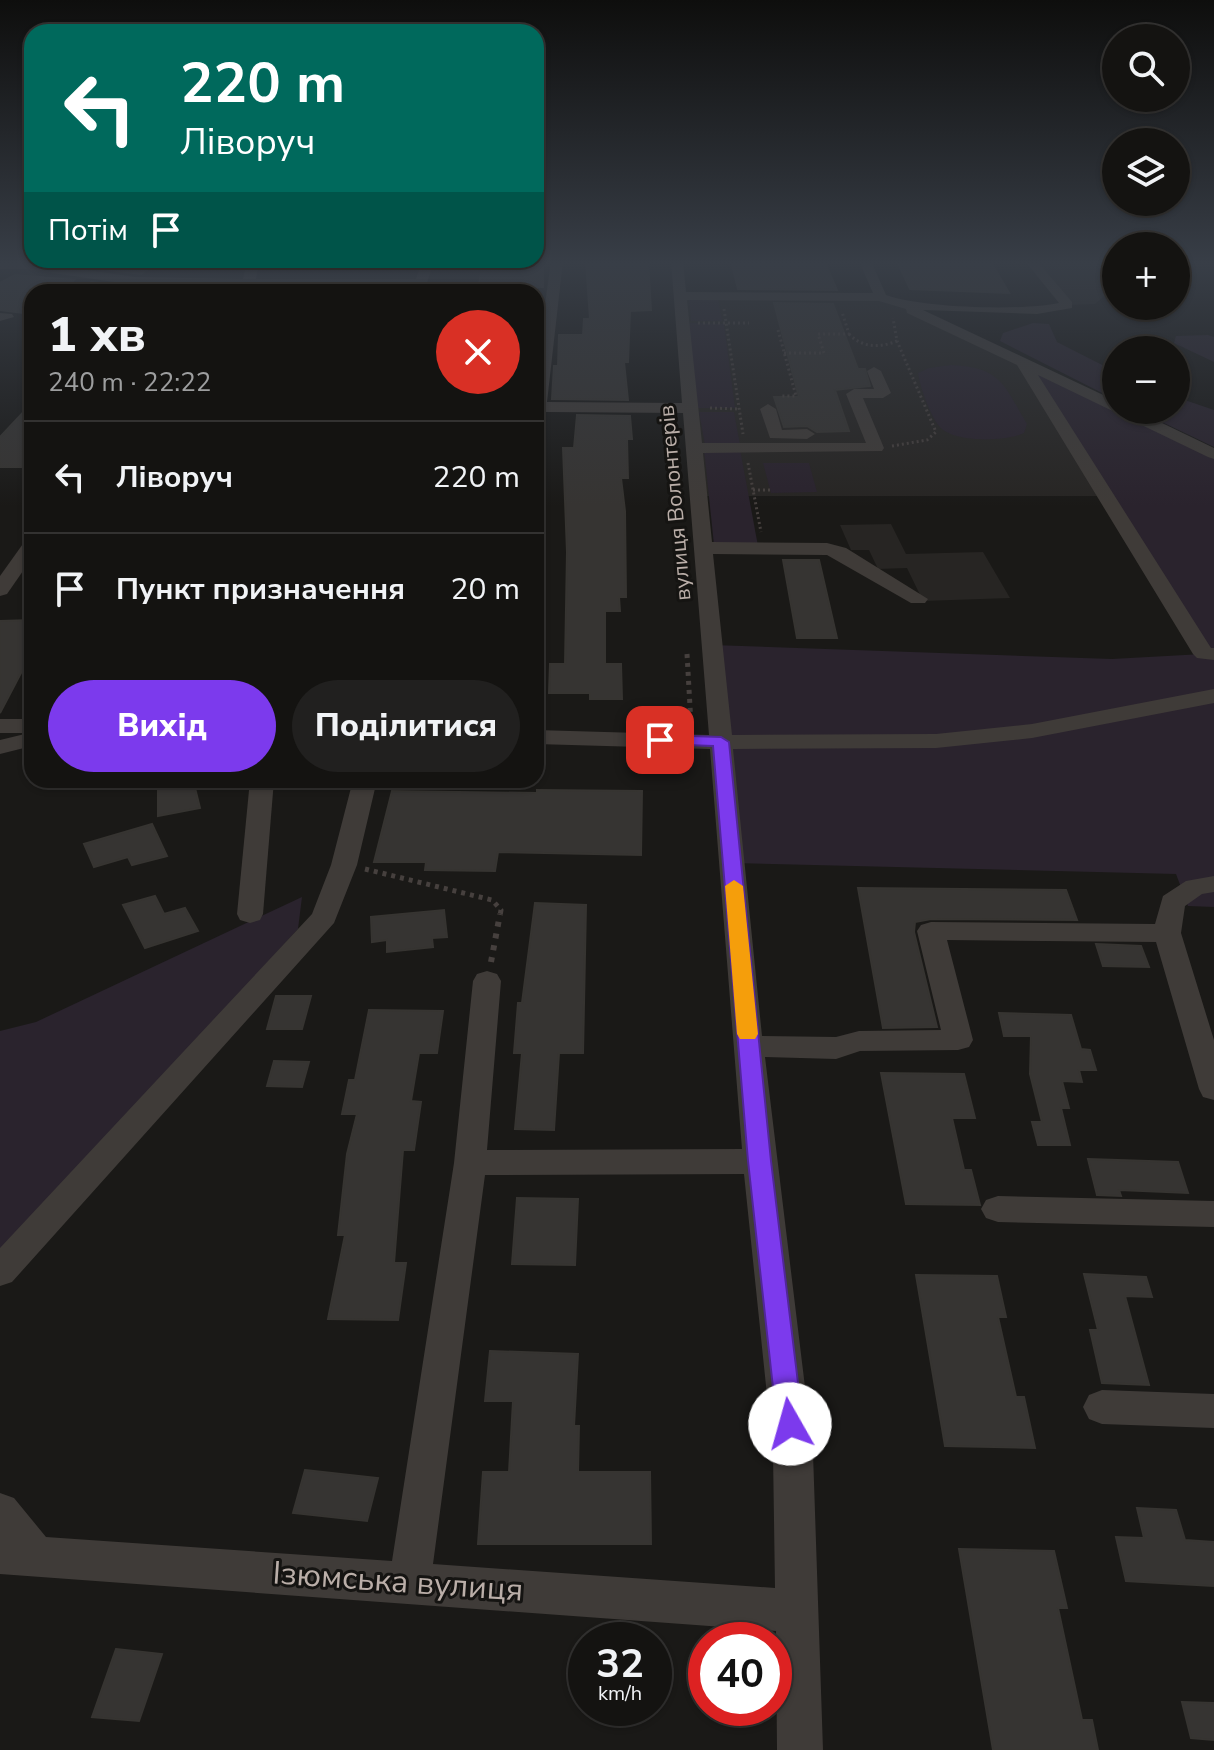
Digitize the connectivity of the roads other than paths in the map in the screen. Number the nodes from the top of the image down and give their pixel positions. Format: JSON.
{"nodes":[{"id":1,"x":683,"y":343,"type":"edge"},
{"id":2,"x":980,"y":343,"type":"edge"},
{"id":3,"x":1022,"y":362,"type":"junction"},
{"id":4,"x":874,"y":371,"type":"dead end"},
{"id":5,"x":1102,"y":400,"type":"edge"},
{"id":6,"x":544,"y":407,"type":"edge"},
{"id":7,"x":689,"y":408,"type":"junction"},
{"id":8,"x":768,"y":409,"type":"road end"},
{"id":9,"x":1152,"y":424,"type":"edge"},
{"id":10,"x":873,"y":441,"type":"junction"},
{"id":11,"x":693,"y":448,"type":"junction"},
{"id":12,"x":1214,"y":454,"type":"edge"},
{"id":13,"x":703,"y":548,"type":"junction"},
{"id":14,"x":24,"y":556,"type":"edge"},
{"id":15,"x":0,"y":590,"type":"edge"},
{"id":16,"x":918,"y":599,"type":"dead end"},
{"id":17,"x":1214,"y":654,"type":"edge"},
{"id":18,"x":1214,"y":696,"type":"edge"},
{"id":19,"x":0,"y":726,"type":"edge"},
{"id":20,"x":24,"y":726,"type":"edge"},
{"id":21,"x":544,"y":737,"type":"edge"},
{"id":22,"x":24,"y":741,"type":"edge"},
{"id":23,"x":721,"y":742,"type":"junction"},
{"id":24,"x":0,"y":747,"type":"edge"},
{"id":25,"x":261,"y":788,"type":"edge"},
{"id":26,"x":363,"y":788,"type":"edge"},
{"id":27,"x":1214,"y":884,"type":"edge"},
{"id":28,"x":250,"y":914,"type":"dead end"},
{"id":29,"x":1167,"y":933,"type":"junction"},
{"id":30,"x":487,"y":981,"type":"road end"},
{"id":31,"x":749,"y":1046,"type":"junction"},
{"id":32,"x":1214,"y":1089,"type":"edge"},
{"id":33,"x":759,"y":1161,"type":"junction"},
{"id":34,"x":470,"y":1163,"type":"junction"},
{"id":35,"x":998,"y":1209,"type":"dead end"},
{"id":36,"x":1214,"y":1214,"type":"edge"},
{"id":37,"x":0,"y":1272,"type":"edge"},
{"id":38,"x":1102,"y":1407,"type":"dead end"},
{"id":39,"x":1214,"y":1411,"type":"edge"},
{"id":40,"x":0,"y":1512,"type":"edge"},
{"id":41,"x":18,"y":1555,"type":"edge"},
{"id":42,"x":410,"y":1581,"type":"junction"},
{"id":43,"x":797,"y":1611,"type":"junction"},
{"id":44,"x":800,"y":1750,"type":"edge"}],
"edges":[{"from":1,"to":7,"type":"street","name":"вулиця Волонтерів"},
{"from":2,"to":3,"type":"street"},
{"from":3,"to":5,"type":"street"},
{"from":3,"to":17,"type":"street"},
{"from":4,"to":10,"type":"street"},
{"from":6,"to":7,"type":"street"},
{"from":7,"to":11,"type":"street","name":"вулиця Волонтерів"},
{"from":8,"to":10,"type":"street"},
{"from":9,"to":12,"type":"street"},
{"from":10,"to":11,"type":"street"},
{"from":11,"to":13,"type":"street","name":"вулиця Волонтерів"},
{"from":13,"to":16,"type":"street"},
{"from":13,"to":23,"type":"street","name":"вулиця Волонтерів"},
{"from":14,"to":15,"type":"street"},
{"from":18,"to":23,"type":"street"},
{"from":19,"to":20,"type":"street"},
{"from":21,"to":23,"type":"street"},
{"from":22,"to":24,"type":"street"},
{"from":23,"to":31,"type":"street","name":"вулиця Волонтерів"},
{"from":25,"to":28,"type":"street"},
{"from":26,"to":37,"type":"street"},
{"from":27,"to":29,"type":"street"},
{"from":29,"to":31,"type":"street"},
{"from":29,"to":32,"type":"street"},
{"from":30,"to":34,"type":"street"},
{"from":31,"to":33,"type":"street","name":"вулиця Волонтерів"},
{"from":33,"to":34,"type":"street"},
{"from":33,"to":43,"type":"street","name":"вулиця Волонтерів"},
{"from":34,"to":42,"type":"street"},
{"from":35,"to":36,"type":"street"},
{"from":38,"to":39,"type":"street"},
{"from":40,"to":41,"type":"street"},
{"from":41,"to":42,"type":"street","name":"Ізюмська вулиця"},
{"from":42,"to":43,"type":"street","name":"Ізюмська вулиця"},
{"from":43,"to":44,"type":"street","name":"вулиця Волонтерів"}]}
